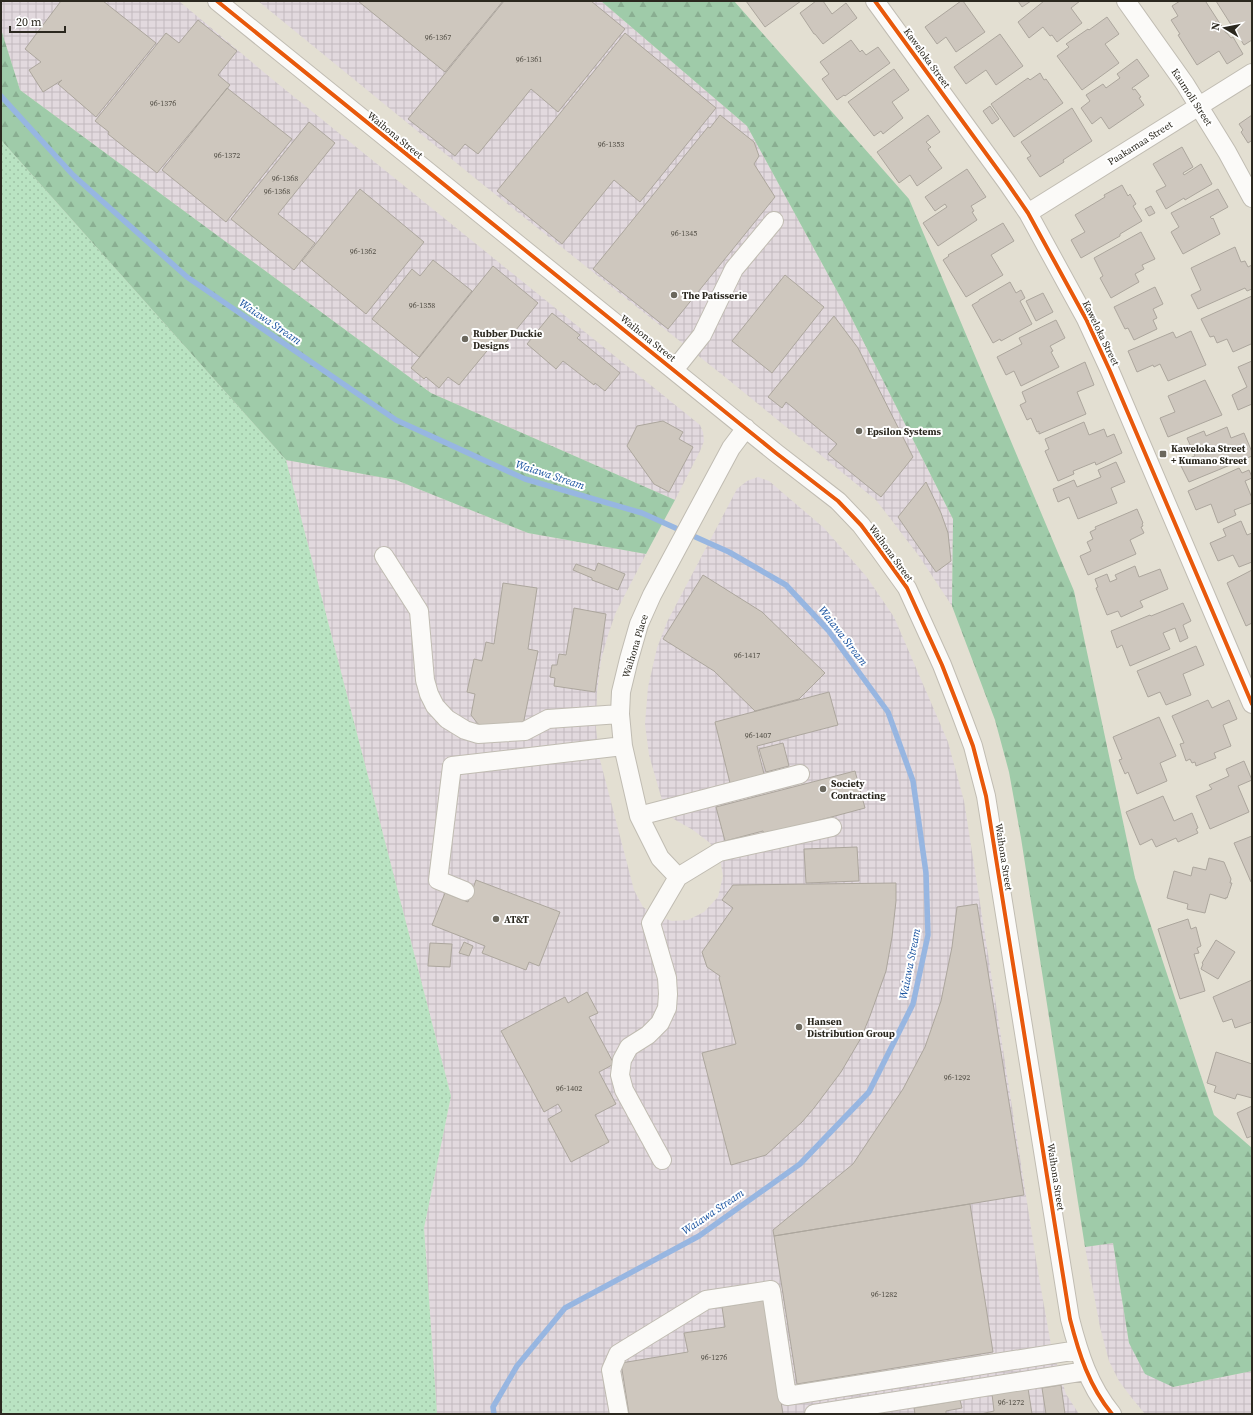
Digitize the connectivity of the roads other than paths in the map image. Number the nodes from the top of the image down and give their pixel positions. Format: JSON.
{"nodes":[{"id":1,"x":217,"y":1,"type":"edge"},
{"id":2,"x":876,"y":1,"type":"edge"},
{"id":3,"x":1126,"y":1,"type":"edge"},
{"id":4,"x":1252,"y":73,"type":"edge"},
{"id":5,"x":1198,"y":106,"type":"junction"},
{"id":6,"x":1252,"y":198,"type":"edge"},
{"id":7,"x":1028,"y":214,"type":"junction"},
{"id":8,"x":774,"y":221,"type":"dead end"},
{"id":9,"x":674,"y":370,"type":"junction"},
{"id":10,"x":746,"y":428,"type":"junction"},
{"id":11,"x":384,"y":556,"type":"dead end"},
{"id":12,"x":1251,"y":701,"type":"edge"},
{"id":13,"x":620,"y":714,"type":"junction"},
{"id":14,"x":623,"y":746,"type":"junction"},
{"id":15,"x":800,"y":774,"type":"dead end"},
{"id":16,"x":639,"y":816,"type":"junction"},
{"id":17,"x":832,"y":827,"type":"dead end"},
{"id":18,"x":678,"y":877,"type":"junction"},
{"id":19,"x":465,"y":891,"type":"dead end"},
{"id":20,"x":662,"y":1160,"type":"dead end"},
{"id":21,"x":1078,"y":1350,"type":"junction"},
{"id":22,"x":1086,"y":1372,"type":"junction"},
{"id":23,"x":619,"y":1414,"type":"edge"},
{"id":24,"x":814,"y":1414,"type":"edge"},
{"id":25,"x":1112,"y":1414,"type":"edge"}],
"edges":[{"from":1,"to":9,"type":"street","name":"Waihona Street"},
{"from":2,"to":7,"type":"street","name":"Kaweloka Street"},
{"from":3,"to":5,"type":"street","name":"Kaumoli Street"},
{"from":4,"to":5,"type":"street","name":"Paakamaa Street"},
{"from":5,"to":6,"type":"street","name":"Kaumoli Street"},
{"from":5,"to":7,"type":"street","name":"Paakamaa Street"},
{"from":7,"to":12,"type":"street","name":"Kaweloka Street"},
{"from":8,"to":9,"type":"street"},
{"from":9,"to":10,"type":"street","name":"Waihona Street"},
{"from":10,"to":13,"type":"street","name":"Waihona Place"},
{"from":10,"to":21,"type":"street","name":"Waihona Street"},
{"from":11,"to":13,"type":"street"},
{"from":13,"to":14,"type":"street","name":"Waihona Place"},
{"from":14,"to":16,"type":"street","name":"Waihona Place"},
{"from":14,"to":19,"type":"street"},
{"from":15,"to":16,"type":"street"},
{"from":16,"to":18,"type":"street","name":"Waihona Place"},
{"from":17,"to":18,"type":"street"},
{"from":18,"to":20,"type":"street"},
{"from":21,"to":22,"type":"street","name":"Waihona Street"},
{"from":21,"to":23,"type":"street"},
{"from":22,"to":24,"type":"street"},
{"from":22,"to":25,"type":"street","name":"Waihona Street"}]}
